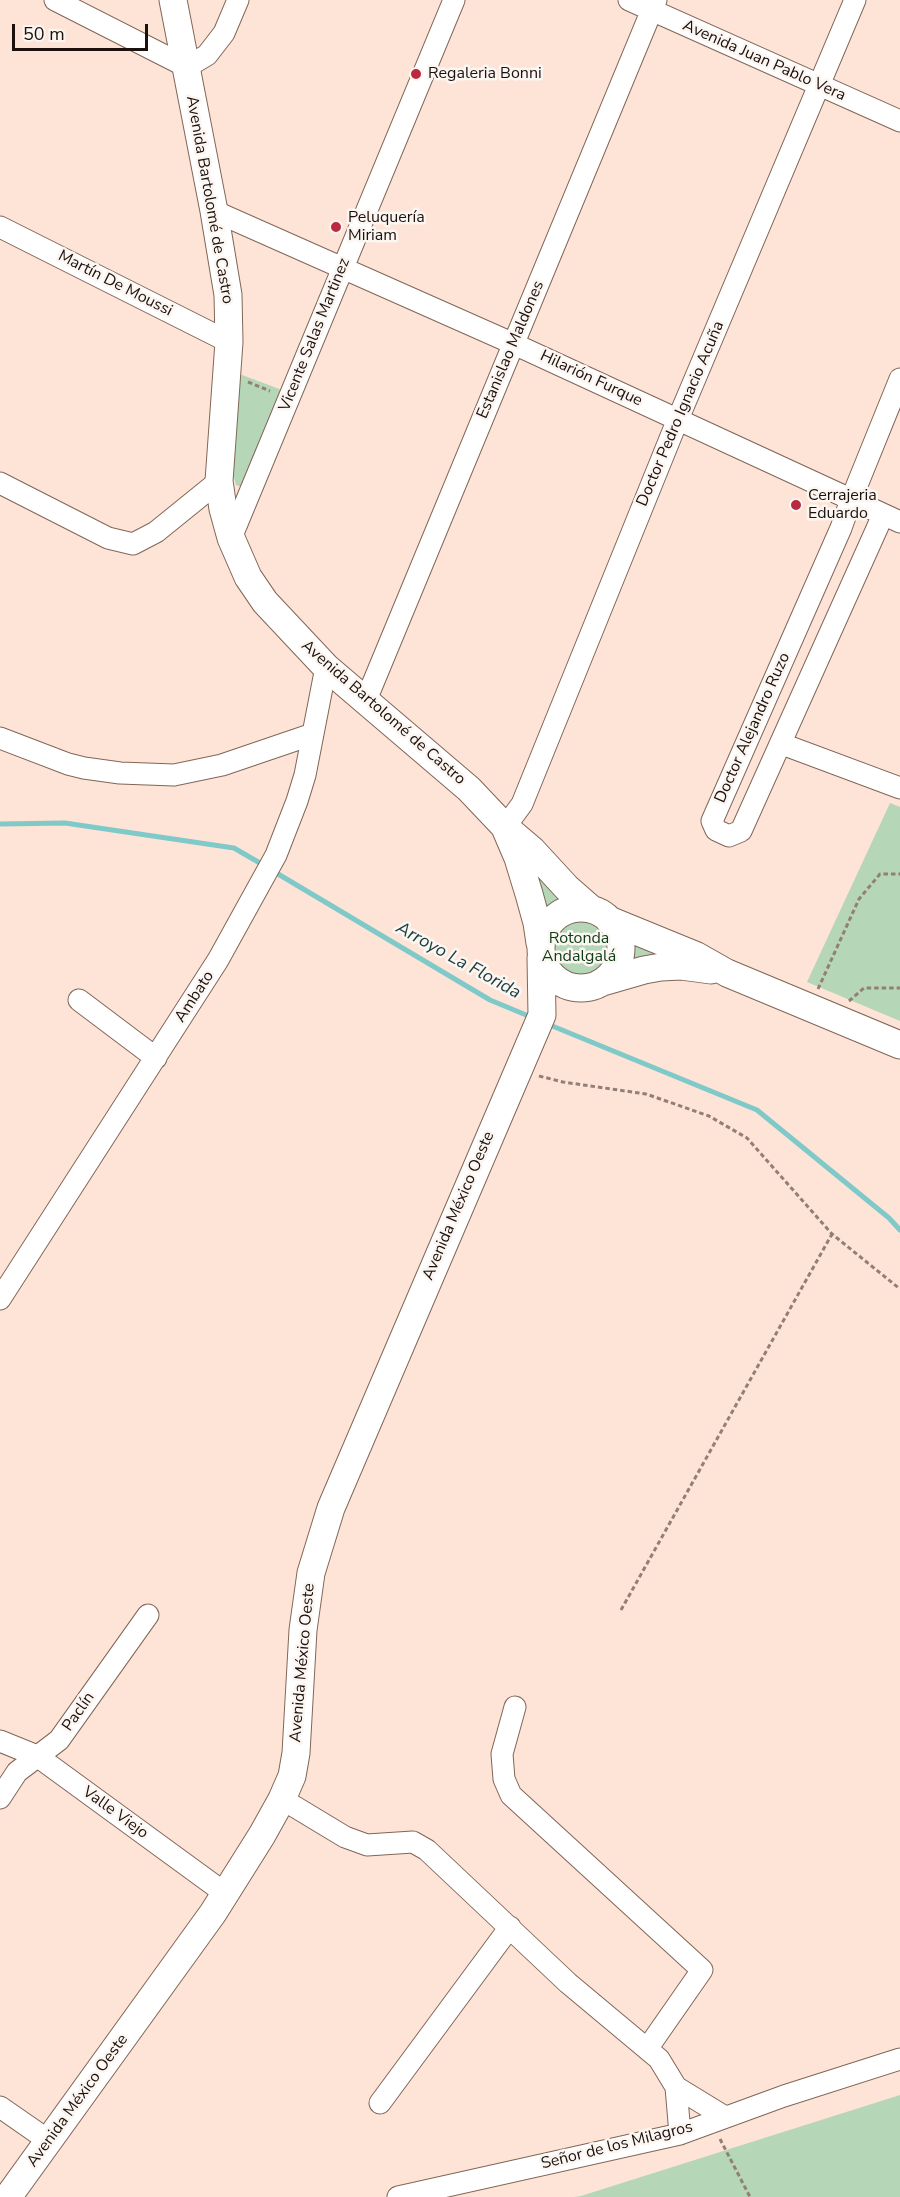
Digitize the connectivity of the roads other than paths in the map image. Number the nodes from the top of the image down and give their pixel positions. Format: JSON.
{"nodes":[{"id":1,"x":55,"y":0,"type":"edge"},
{"id":2,"x":173,"y":0,"type":"edge"},
{"id":3,"x":238,"y":0,"type":"edge"},
{"id":4,"x":454,"y":0,"type":"edge"},
{"id":5,"x":628,"y":0,"type":"edge"},
{"id":6,"x":855,"y":0,"type":"edge"},
{"id":7,"x":654,"y":5,"type":"edge"},
{"id":8,"x":187,"y":67,"type":"junction"},
{"id":9,"x":819,"y":86,"type":"junction"},
{"id":10,"x":900,"y":121,"type":"edge"},
{"id":11,"x":214,"y":211,"type":"junction"},
{"id":12,"x":0,"y":227,"type":"edge"},
{"id":13,"x":342,"y":267,"type":"junction"},
{"id":14,"x":229,"y":342,"type":"junction"},
{"id":15,"x":514,"y":344,"type":"junction"},
{"id":16,"x":900,"y":379,"type":"edge"},
{"id":17,"x":678,"y":419,"type":"junction"},
{"id":18,"x":219,"y":481,"type":"junction"},
{"id":19,"x":0,"y":483,"type":"edge"},
{"id":20,"x":851,"y":500,"type":"junction"},
{"id":21,"x":892,"y":518,"type":"edge"},
{"id":22,"x":231,"y":538,"type":"junction"},
{"id":23,"x":326,"y":667,"type":"junction"},
{"id":24,"x":366,"y":700,"type":"junction"},
{"id":25,"x":313,"y":734,"type":"junction"},
{"id":26,"x":0,"y":739,"type":"edge"},
{"id":27,"x":782,"y":744,"type":"junction"},
{"id":28,"x":900,"y":788,"type":"edge"},
{"id":29,"x":505,"y":827,"type":"junction"},
{"id":30,"x":600,"y":914,"type":"junction"},
{"id":31,"x":541,"y":950,"type":"junction"},
{"id":32,"x":727,"y":973,"type":"junction"},
{"id":33,"x":600,"y":984,"type":"junction"},
{"id":34,"x":79,"y":1000,"type":"dead end"},
{"id":35,"x":542,"y":1015,"type":"junction"},
{"id":36,"x":900,"y":1045,"type":"edge"},
{"id":37,"x":156,"y":1058,"type":"junction"},
{"id":38,"x":0,"y":1299,"type":"edge"},
{"id":39,"x":148,"y":1615,"type":"dead end"},
{"id":40,"x":515,"y":1707,"type":"dead end"},
{"id":41,"x":0,"y":1741,"type":"edge"},
{"id":42,"x":37,"y":1756,"type":"junction"},
{"id":43,"x":0,"y":1798,"type":"edge"},
{"id":44,"x":282,"y":1799,"type":"junction"},
{"id":45,"x":226,"y":1894,"type":"junction"},
{"id":46,"x":510,"y":1927,"type":"junction"},
{"id":47,"x":647,"y":2049,"type":"junction"},
{"id":48,"x":900,"y":2059,"type":"edge"},
{"id":49,"x":676,"y":2087,"type":"junction"},
{"id":50,"x":380,"y":2103,"type":"dead end"},
{"id":51,"x":0,"y":2107,"type":"edge"},
{"id":52,"x":718,"y":2119,"type":"junction"},
{"id":53,"x":680,"y":2134,"type":"junction"},
{"id":54,"x":48,"y":2141,"type":"junction"},
{"id":55,"x":8,"y":2197,"type":"edge"},
{"id":56,"x":398,"y":2197,"type":"edge"}],
"edges":[{"from":1,"to":8,"type":"street"},
{"from":2,"to":8,"type":"main road","name":"Avenida Bartolomé de Castro"},
{"from":3,"to":8,"type":"street"},
{"from":4,"to":13,"type":"street","name":"Vicente Salas Martinez"},
{"from":5,"to":7,"type":"street","name":"Avenida Juan Pablo Vera"},
{"from":6,"to":9,"type":"street","name":"Doctor Pedro Ignacio Acuña"},
{"from":7,"to":9,"type":"street","name":"Avenida Juan Pablo Vera"},
{"from":7,"to":15,"type":"street","name":"Estanislao Maldones"},
{"from":8,"to":11,"type":"main road","name":"Avenida Bartolomé de Castro"},
{"from":9,"to":10,"type":"street","name":"Avenida Juan Pablo Vera"},
{"from":9,"to":17,"type":"street","name":"Doctor Pedro Ignacio Acuña"},
{"from":11,"to":13,"type":"street","name":"Hilarión Furque"},
{"from":11,"to":14,"type":"main road","name":"Avenida Bartolomé de Castro"},
{"from":12,"to":14,"type":"street","name":"Martín De Moussi"},
{"from":13,"to":15,"type":"street","name":"Hilarión Furque"},
{"from":13,"to":22,"type":"street","name":"Vicente Salas Martinez"},
{"from":14,"to":18,"type":"main road","name":"Avenida Bartolomé de Castro"},
{"from":15,"to":17,"type":"street","name":"Hilarión Furque"},
{"from":15,"to":24,"type":"street","name":"Estanislao Maldones"},
{"from":16,"to":20,"type":"street","name":"Doctor Alejandro Ruzo"},
{"from":17,"to":20,"type":"street","name":"Hilarión Furque"},
{"from":17,"to":29,"type":"street","name":"Doctor Pedro Ignacio Acuña"},
{"from":18,"to":19,"type":"street"},
{"from":18,"to":22,"type":"main road","name":"Avenida Bartolomé de Castro"},
{"from":20,"to":21,"type":"street","name":"Hilarión Furque"},
{"from":20,"to":27,"type":"street","name":"Doctor Alejandro Ruzo"},
{"from":21,"to":27,"type":"street","name":"Doctor Alejandro Ruzo"},
{"from":22,"to":23,"type":"main road","name":"Avenida Bartolomé de Castro"},
{"from":23,"to":24,"type":"main road","name":"Avenida Bartolomé de Castro"},
{"from":23,"to":25,"type":"street","name":"Ambato"},
{"from":24,"to":29,"type":"main road","name":"Avenida Bartolomé de Castro"},
{"from":25,"to":26,"type":"street"},
{"from":25,"to":37,"type":"street","name":"Ambato"},
{"from":27,"to":28,"type":"street"},
{"from":29,"to":30,"type":"main road","name":"Avenida Bartolomé de Castro"},
{"from":29,"to":31,"type":"main road","name":"Avenida Bartolomé de Castro"},
{"from":30,"to":31,"type":"main road"},
{"from":30,"to":32,"type":"main road","name":"Avenida Bartolomé de Castro"},
{"from":30,"to":33,"type":"main road"},
{"from":31,"to":33,"type":"main road"},
{"from":31,"to":35,"type":"main road","name":"Avenida México Oeste"},
{"from":32,"to":33,"type":"main road","name":"Avenida Bartolomé de Castro"},
{"from":32,"to":36,"type":"main road","name":"Avenida Bartolomé de Castro"},
{"from":33,"to":35,"type":"main road"},
{"from":34,"to":37,"type":"street"},
{"from":35,"to":44,"type":"main road","name":"Avenida México Oeste"},
{"from":37,"to":38,"type":"street","name":"Ambato"},
{"from":39,"to":42,"type":"street","name":"Paclín"},
{"from":40,"to":47,"type":"street"},
{"from":41,"to":42,"type":"street","name":"Valle Viejo"},
{"from":42,"to":43,"type":"street","name":"Paclín"},
{"from":42,"to":45,"type":"street","name":"Valle Viejo"},
{"from":44,"to":45,"type":"main road","name":"Avenida México Oeste"},
{"from":44,"to":46,"type":"street"},
{"from":45,"to":54,"type":"main road","name":"Avenida México Oeste"},
{"from":46,"to":47,"type":"street"},
{"from":46,"to":50,"type":"street"},
{"from":47,"to":49,"type":"street"},
{"from":48,"to":52,"type":"street","name":"Señor de los Milagros"},
{"from":49,"to":52,"type":"street"},
{"from":49,"to":53,"type":"street"},
{"from":51,"to":54,"type":"street"},
{"from":52,"to":53,"type":"street","name":"Señor de los Milagros"},
{"from":53,"to":56,"type":"street","name":"Señor de los Milagros"},
{"from":54,"to":55,"type":"main road","name":"Avenida México Oeste"}]}
